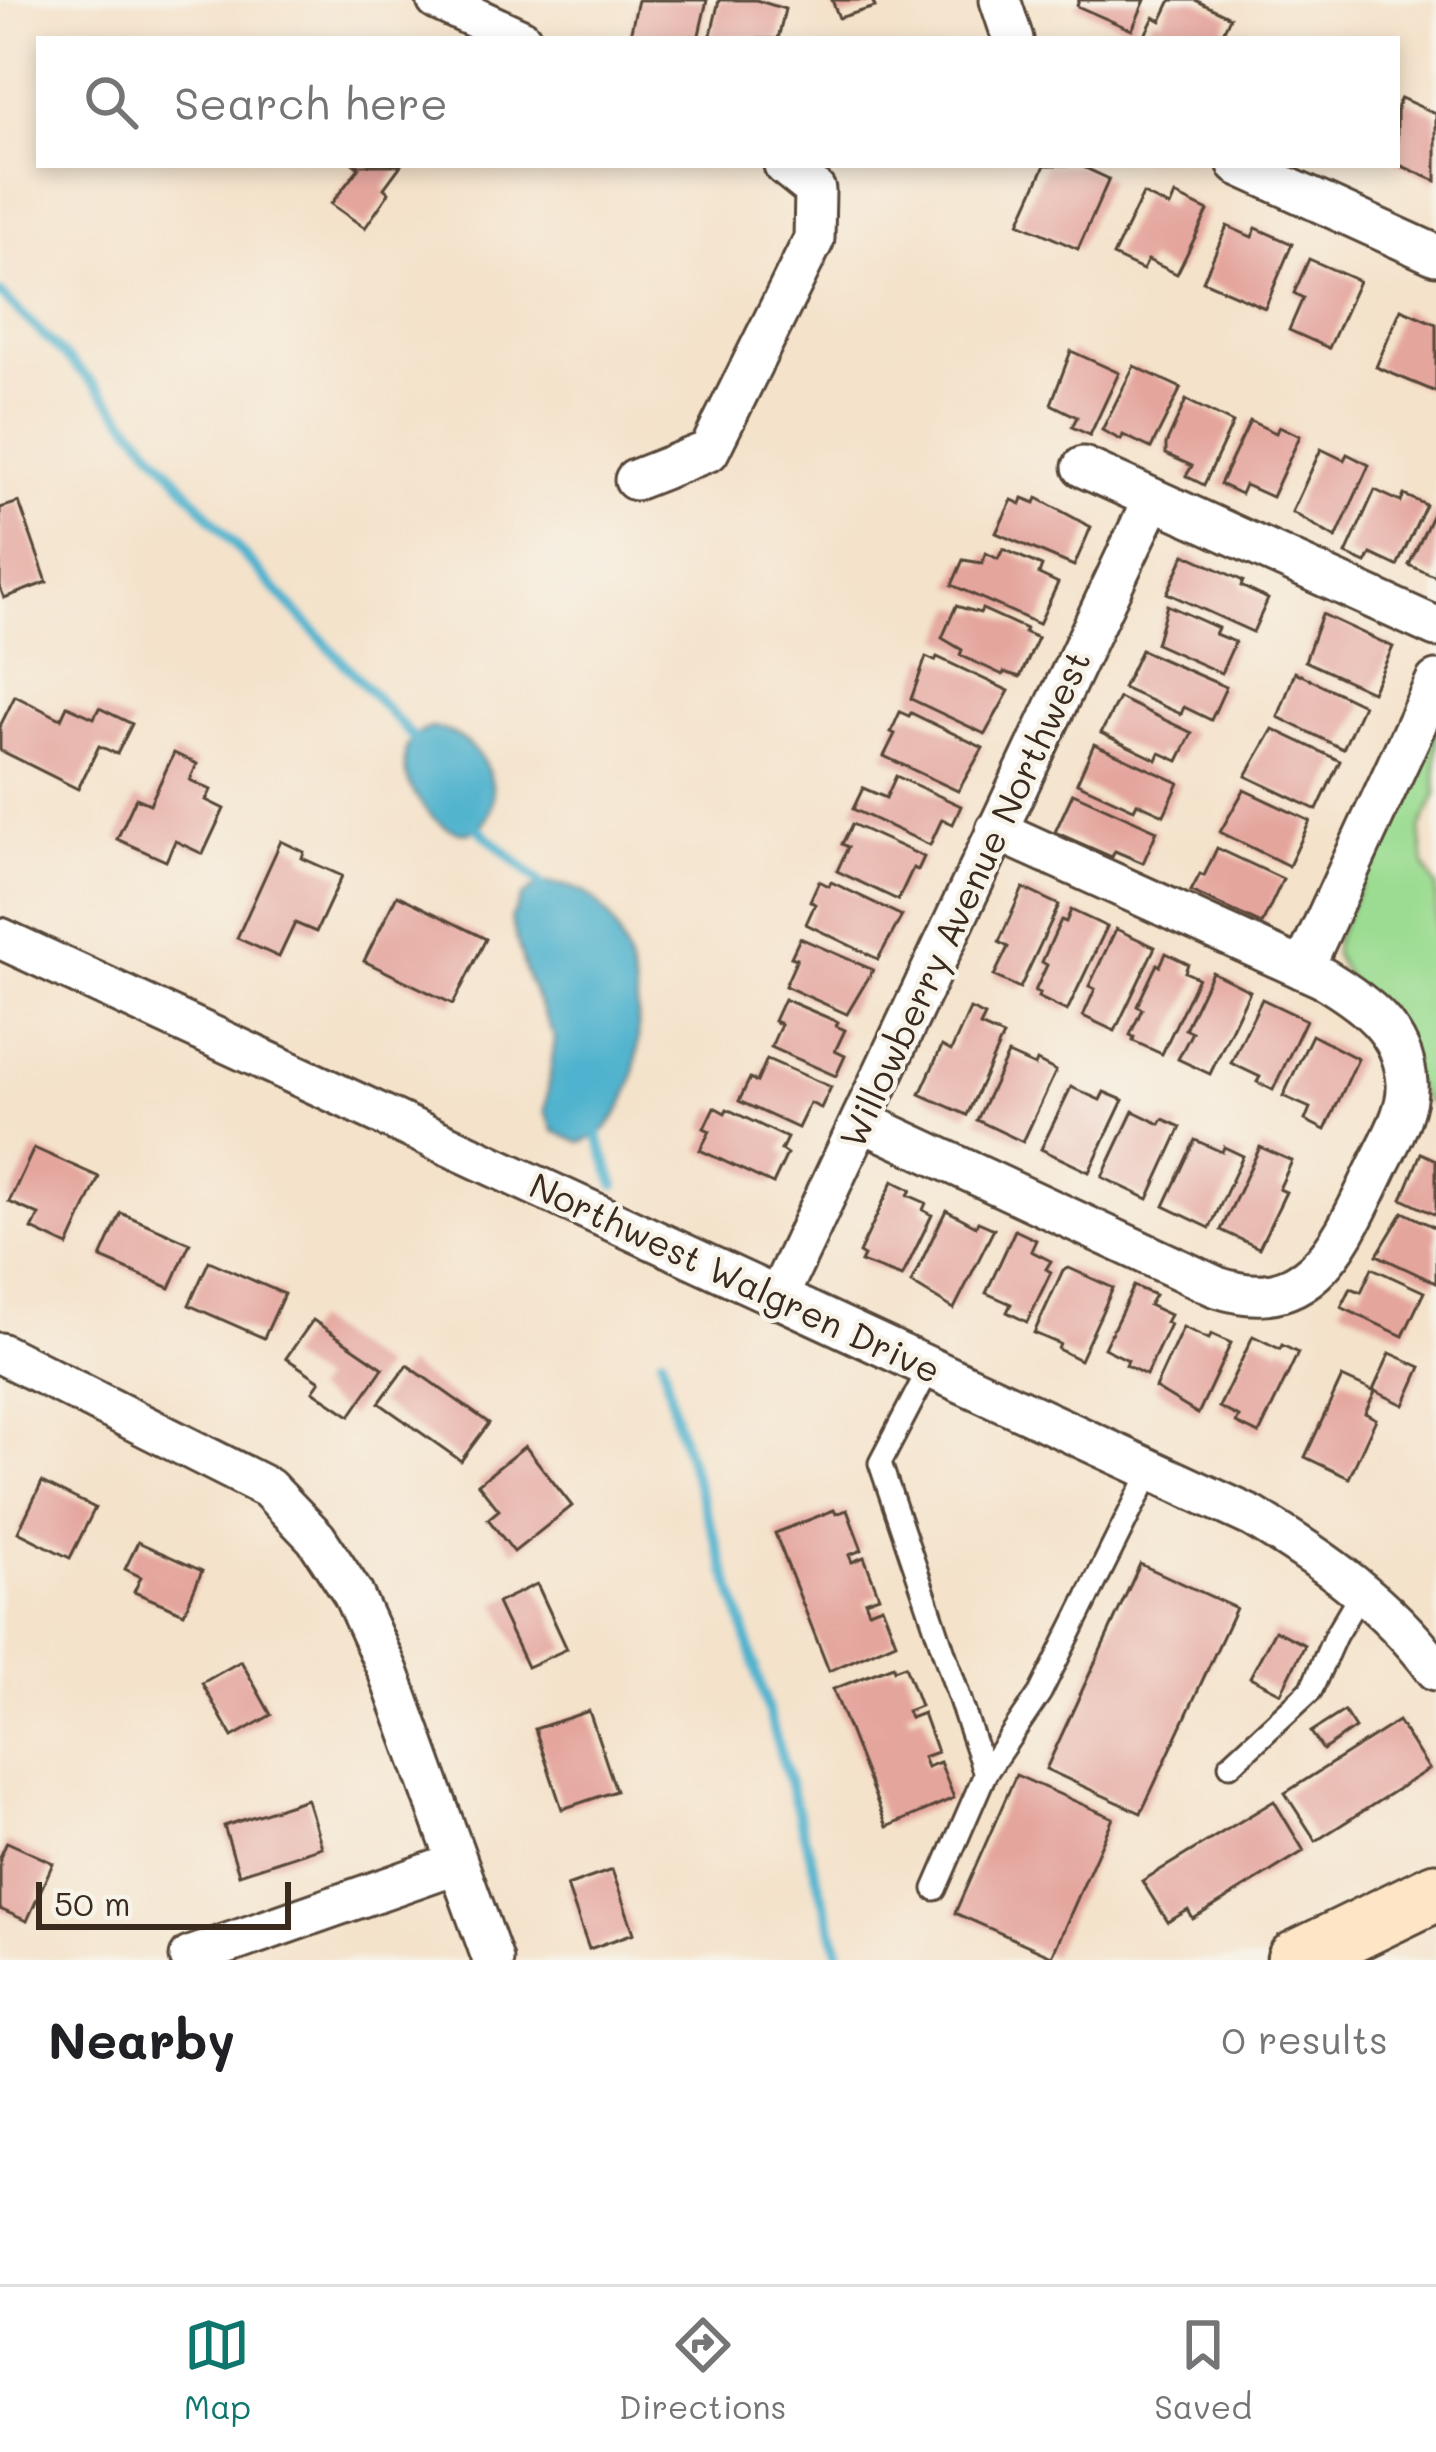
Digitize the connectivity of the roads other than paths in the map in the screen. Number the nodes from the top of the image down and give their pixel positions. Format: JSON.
{"nodes":[{"id":1,"x":437,"y":0,"type":"edge"},
{"id":2,"x":1000,"y":0,"type":"edge"},
{"id":3,"x":515,"y":36,"type":"edge"},
{"id":4,"x":1012,"y":36,"type":"edge"},
{"id":5,"x":788,"y":168,"type":"edge"},
{"id":6,"x":1245,"y":168,"type":"edge"},
{"id":7,"x":1436,"y":255,"type":"edge"},
{"id":8,"x":1082,"y":467,"type":"dead end"},
{"id":9,"x":635,"y":480,"type":"dead end"},
{"id":10,"x":1153,"y":499,"type":"junction"},
{"id":11,"x":1436,"y":627,"type":"edge"},
{"id":12,"x":1436,"y":681,"type":"edge"},
{"id":13,"x":997,"y":830,"type":"junction"},
{"id":14,"x":0,"y":938,"type":"edge"},
{"id":15,"x":1303,"y":969,"type":"junction"},
{"id":16,"x":861,"y":1120,"type":"junction"},
{"id":17,"x":777,"y":1299,"type":"junction"},
{"id":18,"x":0,"y":1353,"type":"edge"},
{"id":19,"x":930,"y":1366,"type":"junction"},
{"id":20,"x":1152,"y":1468,"type":"junction"},
{"id":21,"x":1361,"y":1592,"type":"junction"},
{"id":22,"x":1436,"y":1670,"type":"edge"},
{"id":23,"x":1230,"y":1765,"type":"dead end"},
{"id":24,"x":986,"y":1774,"type":"junction"},
{"id":25,"x":455,"y":1864,"type":"junction"},
{"id":26,"x":935,"y":1889,"type":"dead end"},
{"id":27,"x":1436,"y":1892,"type":"edge"},
{"id":28,"x":190,"y":1957,"type":"dead end"},
{"id":29,"x":493,"y":1960,"type":"edge"},
{"id":30,"x":1296,"y":1960,"type":"edge"}],
"edges":[{"from":1,"to":3,"type":"street"},
{"from":2,"to":4,"type":"street"},
{"from":5,"to":9,"type":"street"},
{"from":6,"to":7,"type":"street"},
{"from":8,"to":10,"type":"street"},
{"from":10,"to":11,"type":"street"},
{"from":10,"to":13,"type":"street","name":"Willowberry Avenue Northwest"},
{"from":12,"to":15,"type":"street"},
{"from":13,"to":15,"type":"street"},
{"from":13,"to":16,"type":"street","name":"Willowberry Avenue Northwest"},
{"from":14,"to":17,"type":"street","name":"Northwest Walgren Drive"},
{"from":15,"to":16,"type":"street"},
{"from":16,"to":17,"type":"street","name":"Willowberry Avenue Northwest"},
{"from":17,"to":19,"type":"street","name":"Northwest Walgren Drive"},
{"from":18,"to":25,"type":"street"},
{"from":19,"to":20,"type":"street","name":"Northwest Walgren Drive"},
{"from":19,"to":24,"type":"lane"},
{"from":20,"to":21,"type":"street","name":"Northwest Walgren Drive"},
{"from":20,"to":24,"type":"lane"},
{"from":21,"to":22,"type":"street","name":"Northwest Walgren Drive"},
{"from":21,"to":23,"type":"lane"},
{"from":24,"to":26,"type":"lane"},
{"from":25,"to":28,"type":"street"},
{"from":25,"to":29,"type":"street"},
{"from":27,"to":30,"type":"street"}]}
